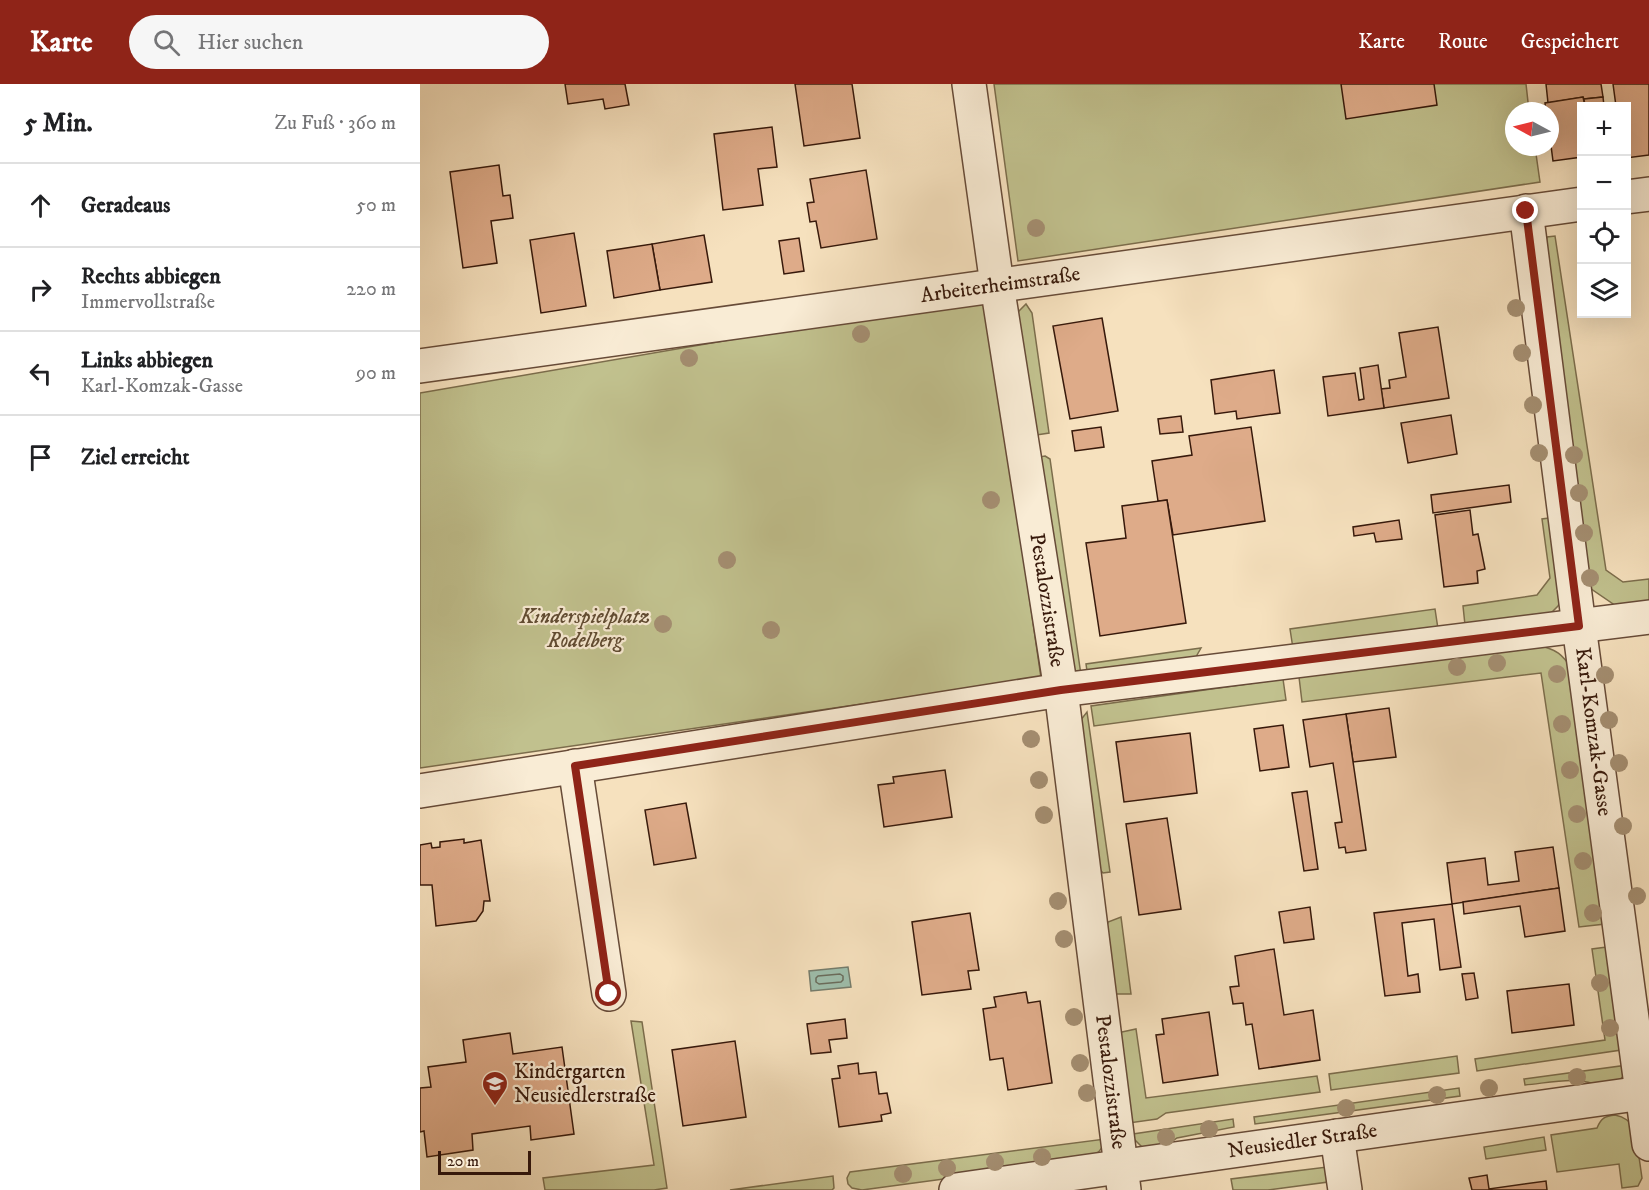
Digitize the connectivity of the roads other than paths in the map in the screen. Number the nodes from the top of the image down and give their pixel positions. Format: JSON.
{"nodes":[{"id":1,"x":969,"y":84,"type":"edge"},
{"id":2,"x":1649,"y":194,"type":"edge"},
{"id":3,"x":1631,"y":196,"type":"edge"},
{"id":4,"x":1577,"y":205,"type":"edge"},
{"id":5,"x":1526,"y":211,"type":"junction"},
{"id":6,"x":996,"y":285,"type":"junction"},
{"id":7,"x":420,"y":366,"type":"edge"},
{"id":8,"x":1649,"y":617,"type":"edge"},
{"id":9,"x":1579,"y":626,"type":"junction"},
{"id":10,"x":1061,"y":690,"type":"junction"},
{"id":11,"x":575,"y":766,"type":"junction"},
{"id":12,"x":420,"y":790,"type":"edge"},
{"id":13,"x":609,"y":994,"type":"dead end"},
{"id":14,"x":1646,"y":1093,"type":"edge"},
{"id":15,"x":1337,"y":1136,"type":"junction"},
{"id":16,"x":1649,"y":1144,"type":"edge"},
{"id":17,"x":1122,"y":1178,"type":"edge"},
{"id":18,"x":956,"y":1190,"type":"edge"},
{"id":19,"x":1345,"y":1190,"type":"edge"}],
"edges":[{"from":1,"to":6,"type":"street","name":"Pestalozzistraße"},
{"from":2,"to":3,"type":"street"},
{"from":4,"to":5,"type":"street","name":"Arbeiterheimstraße"},
{"from":5,"to":6,"type":"street","name":"Arbeiterheimstraße"},
{"from":5,"to":9,"type":"street","name":"Karl-Komzak-Gasse"},
{"from":6,"to":7,"type":"street","name":"Arbeiterheimstraße"},
{"from":6,"to":10,"type":"street","name":"Pestalozzistraße"},
{"from":8,"to":9,"type":"street"},
{"from":9,"to":10,"type":"street"},
{"from":9,"to":14,"type":"street","name":"Karl-Komzak-Gasse"},
{"from":10,"to":11,"type":"street"},
{"from":10,"to":17,"type":"street","name":"Pestalozzistraße"},
{"from":11,"to":12,"type":"street"},
{"from":11,"to":13,"type":"street"},
{"from":14,"to":15,"type":"street","name":"Neusiedler Straße"},
{"from":14,"to":16,"type":"street","name":"Karl-Komzak-Gasse"},
{"from":15,"to":17,"type":"street","name":"Neusiedler Straße"},
{"from":15,"to":19,"type":"street"},
{"from":17,"to":18,"type":"street","name":"Neusiedler Straße"}]}
